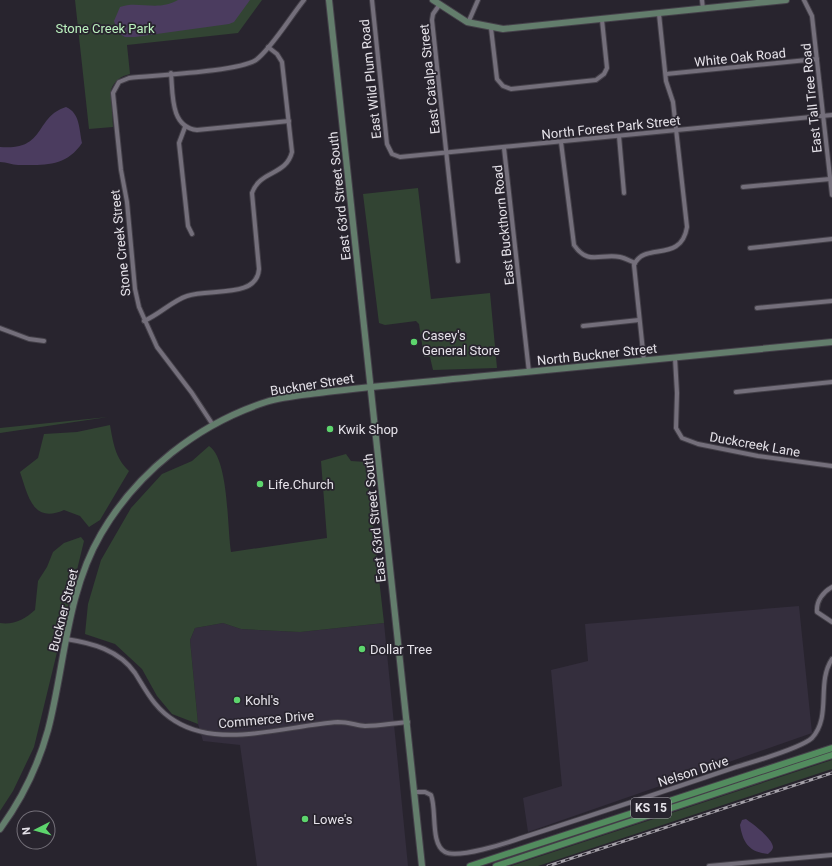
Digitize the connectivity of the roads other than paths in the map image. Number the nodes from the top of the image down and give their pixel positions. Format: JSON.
{"nodes":[{"id":1,"x":304,"y":0,"type":"edge"},
{"id":2,"x":329,"y":0,"type":"edge"},
{"id":3,"x":372,"y":0,"type":"edge"},
{"id":4,"x":433,"y":0,"type":"edge"},
{"id":5,"x":478,"y":0,"type":"edge"},
{"id":6,"x":702,"y":0,"type":"edge"},
{"id":7,"x":786,"y":0,"type":"edge"},
{"id":8,"x":804,"y":0,"type":"edge"},
{"id":9,"x":440,"y":4,"type":"junction"},
{"id":10,"x":703,"y":9,"type":"junction"},
{"id":11,"x":660,"y":14,"type":"junction"},
{"id":12,"x":602,"y":20,"type":"junction"},
{"id":13,"x":468,"y":23,"type":"junction"},
{"id":14,"x":491,"y":28,"type":"junction"},
{"id":15,"x":268,"y":47,"type":"junction"},
{"id":16,"x":817,"y":59,"type":"junction"},
{"id":17,"x":171,"y":74,"type":"junction"},
{"id":18,"x":666,"y":74,"type":"junction"},
{"id":19,"x":832,"y":115,"type":"edge"},
{"id":20,"x":823,"y":116,"type":"junction"},
{"id":21,"x":289,"y":121,"type":"junction"},
{"id":22,"x":185,"y":127,"type":"junction"},
{"id":23,"x":676,"y":130,"type":"junction"},
{"id":24,"x":619,"y":136,"type":"junction"},
{"id":25,"x":561,"y":142,"type":"junction"},
{"id":26,"x":504,"y":148,"type":"junction"},
{"id":27,"x":447,"y":153,"type":"junction"},
{"id":28,"x":392,"y":154,"type":"joint"},
{"id":29,"x":830,"y":178,"type":"junction"},
{"id":30,"x":744,"y":187,"type":"dead end"},
{"id":31,"x":624,"y":193,"type":"dead end"},
{"id":32,"x":832,"y":195,"type":"edge"},
{"id":33,"x":192,"y":234,"type":"dead end"},
{"id":34,"x":832,"y":240,"type":"edge"},
{"id":35,"x":750,"y":248,"type":"dead end"},
{"id":36,"x":458,"y":261,"type":"dead end"},
{"id":37,"x":635,"y":263,"type":"junction"},
{"id":38,"x":832,"y":301,"type":"edge"},
{"id":39,"x":757,"y":308,"type":"dead end"},
{"id":40,"x":639,"y":320,"type":"junction"},
{"id":41,"x":144,"y":321,"type":"junction"},
{"id":42,"x":583,"y":326,"type":"dead end"},
{"id":43,"x":0,"y":328,"type":"edge"},
{"id":44,"x":44,"y":341,"type":"dead end"},
{"id":45,"x":832,"y":342,"type":"edge"},
{"id":46,"x":675,"y":358,"type":"junction"},
{"id":47,"x":644,"y":361,"type":"junction"},
{"id":48,"x":529,"y":372,"type":"junction"},
{"id":49,"x":832,"y":382,"type":"edge"},
{"id":50,"x":370,"y":386,"type":"junction"},
{"id":51,"x":364,"y":387,"type":"joint"},
{"id":52,"x":736,"y":392,"type":"dead end"},
{"id":53,"x":213,"y":425,"type":"junction"},
{"id":54,"x":832,"y":466,"type":"edge"},
{"id":55,"x":832,"y":587,"type":"edge"},
{"id":56,"x":831,"y":620,"type":"edge"},
{"id":57,"x":66,"y":639,"type":"junction"},
{"id":58,"x":832,"y":659,"type":"edge"},
{"id":59,"x":832,"y":668,"type":"edge"},
{"id":60,"x":827,"y":674,"type":"junction"},
{"id":61,"x":408,"y":722,"type":"junction"},
{"id":62,"x":832,"y":748,"type":"edge"},
{"id":63,"x":832,"y":755,"type":"edge"},
{"id":64,"x":415,"y":792,"type":"junction"},
{"id":65,"x":0,"y":829,"type":"edge"},
{"id":66,"x":832,"y":855,"type":"edge"},
{"id":67,"x":422,"y":866,"type":"edge"},
{"id":68,"x":470,"y":866,"type":"edge"},
{"id":69,"x":496,"y":866,"type":"edge"},
{"id":70,"x":709,"y":866,"type":"edge"}],
"edges":[{"from":1,"to":15,"type":"street"},
{"from":2,"to":50,"type":"main road","name":"East 63rd Street South"},
{"from":3,"to":28,"type":"street","name":"East Wild Plum Road"},
{"from":4,"to":9,"type":"main road"},
{"from":5,"to":13,"type":"street"},
{"from":6,"to":10,"type":"street"},
{"from":7,"to":10,"type":"main road"},
{"from":8,"to":16,"type":"street","name":"East Tall Tree Road"},
{"from":9,"to":13,"type":"main road"},
{"from":9,"to":27,"type":"street","name":"East Catalpa Street"},
{"from":10,"to":11,"type":"main road"},
{"from":11,"to":12,"type":"main road"},
{"from":11,"to":18,"type":"street"},
{"from":12,"to":14,"type":"main road"},
{"from":12,"to":14,"type":"street"},
{"from":13,"to":14,"type":"main road"},
{"from":15,"to":17,"type":"street"},
{"from":15,"to":21,"type":"street"},
{"from":16,"to":18,"type":"street","name":"White Oak Road"},
{"from":16,"to":20,"type":"street","name":"East Tall Tree Road"},
{"from":17,"to":22,"type":"street"},
{"from":17,"to":41,"type":"street","name":"Stone Creek Street"},
{"from":18,"to":23,"type":"street"},
{"from":19,"to":20,"type":"street","name":"North Forest Park Street"},
{"from":20,"to":23,"type":"street","name":"North Forest Park Street"},
{"from":20,"to":29,"type":"street","name":"East Tall Tree Road"},
{"from":21,"to":22,"type":"street"},
{"from":21,"to":41,"type":"street"},
{"from":22,"to":33,"type":"street"},
{"from":23,"to":24,"type":"street","name":"North Forest Park Street"},
{"from":23,"to":37,"type":"street"},
{"from":24,"to":25,"type":"street","name":"North Forest Park Street"},
{"from":24,"to":31,"type":"street"},
{"from":25,"to":26,"type":"street","name":"North Forest Park Street"},
{"from":25,"to":37,"type":"street"},
{"from":26,"to":27,"type":"street","name":"North Forest Park Street"},
{"from":26,"to":48,"type":"street","name":"East Buckthorn Road"},
{"from":27,"to":28,"type":"street","name":"North Forest Park Street"},
{"from":27,"to":36,"type":"street","name":"East Catalpa Street"},
{"from":29,"to":30,"type":"street"},
{"from":29,"to":32,"type":"street","name":"East Tall Tree Road"},
{"from":34,"to":35,"type":"street"},
{"from":37,"to":40,"type":"street"},
{"from":38,"to":39,"type":"street"},
{"from":40,"to":42,"type":"street"},
{"from":40,"to":47,"type":"street"},
{"from":41,"to":53,"type":"street","name":"Stone Creek Street"},
{"from":43,"to":44,"type":"street"},
{"from":45,"to":46,"type":"main road","name":"North Buckner Street"},
{"from":46,"to":47,"type":"main road","name":"North Buckner Street"},
{"from":46,"to":54,"type":"street","name":"Duckcreek Lane"},
{"from":47,"to":48,"type":"main road","name":"North Buckner Street"},
{"from":48,"to":50,"type":"main road","name":"North Buckner Street"},
{"from":49,"to":52,"type":"street"},
{"from":50,"to":51,"type":"main road","name":"North Buckner Street"},
{"from":50,"to":61,"type":"main road","name":"East 63rd Street South"},
{"from":51,"to":53,"type":"main road","name":"Buckner Street"},
{"from":53,"to":57,"type":"main road","name":"Buckner Street"},
{"from":55,"to":56,"type":"street"},
{"from":57,"to":61,"type":"street","name":"Commerce Drive"},
{"from":57,"to":65,"type":"main road","name":"Buckner Street"},
{"from":58,"to":60,"type":"street","name":"Nelson Drive"},
{"from":59,"to":60,"type":"street"},
{"from":60,"to":64,"type":"street","name":"Nelson Drive"},
{"from":61,"to":64,"type":"main road","name":"East 63rd Street South"},
{"from":62,"to":68,"type":"main road","number":"KS 15"},
{"from":63,"to":69,"type":"main road","number":"KS 15"},
{"from":64,"to":67,"type":"main road","name":"East 63rd Street South"},
{"from":66,"to":70,"type":"street"}]}
